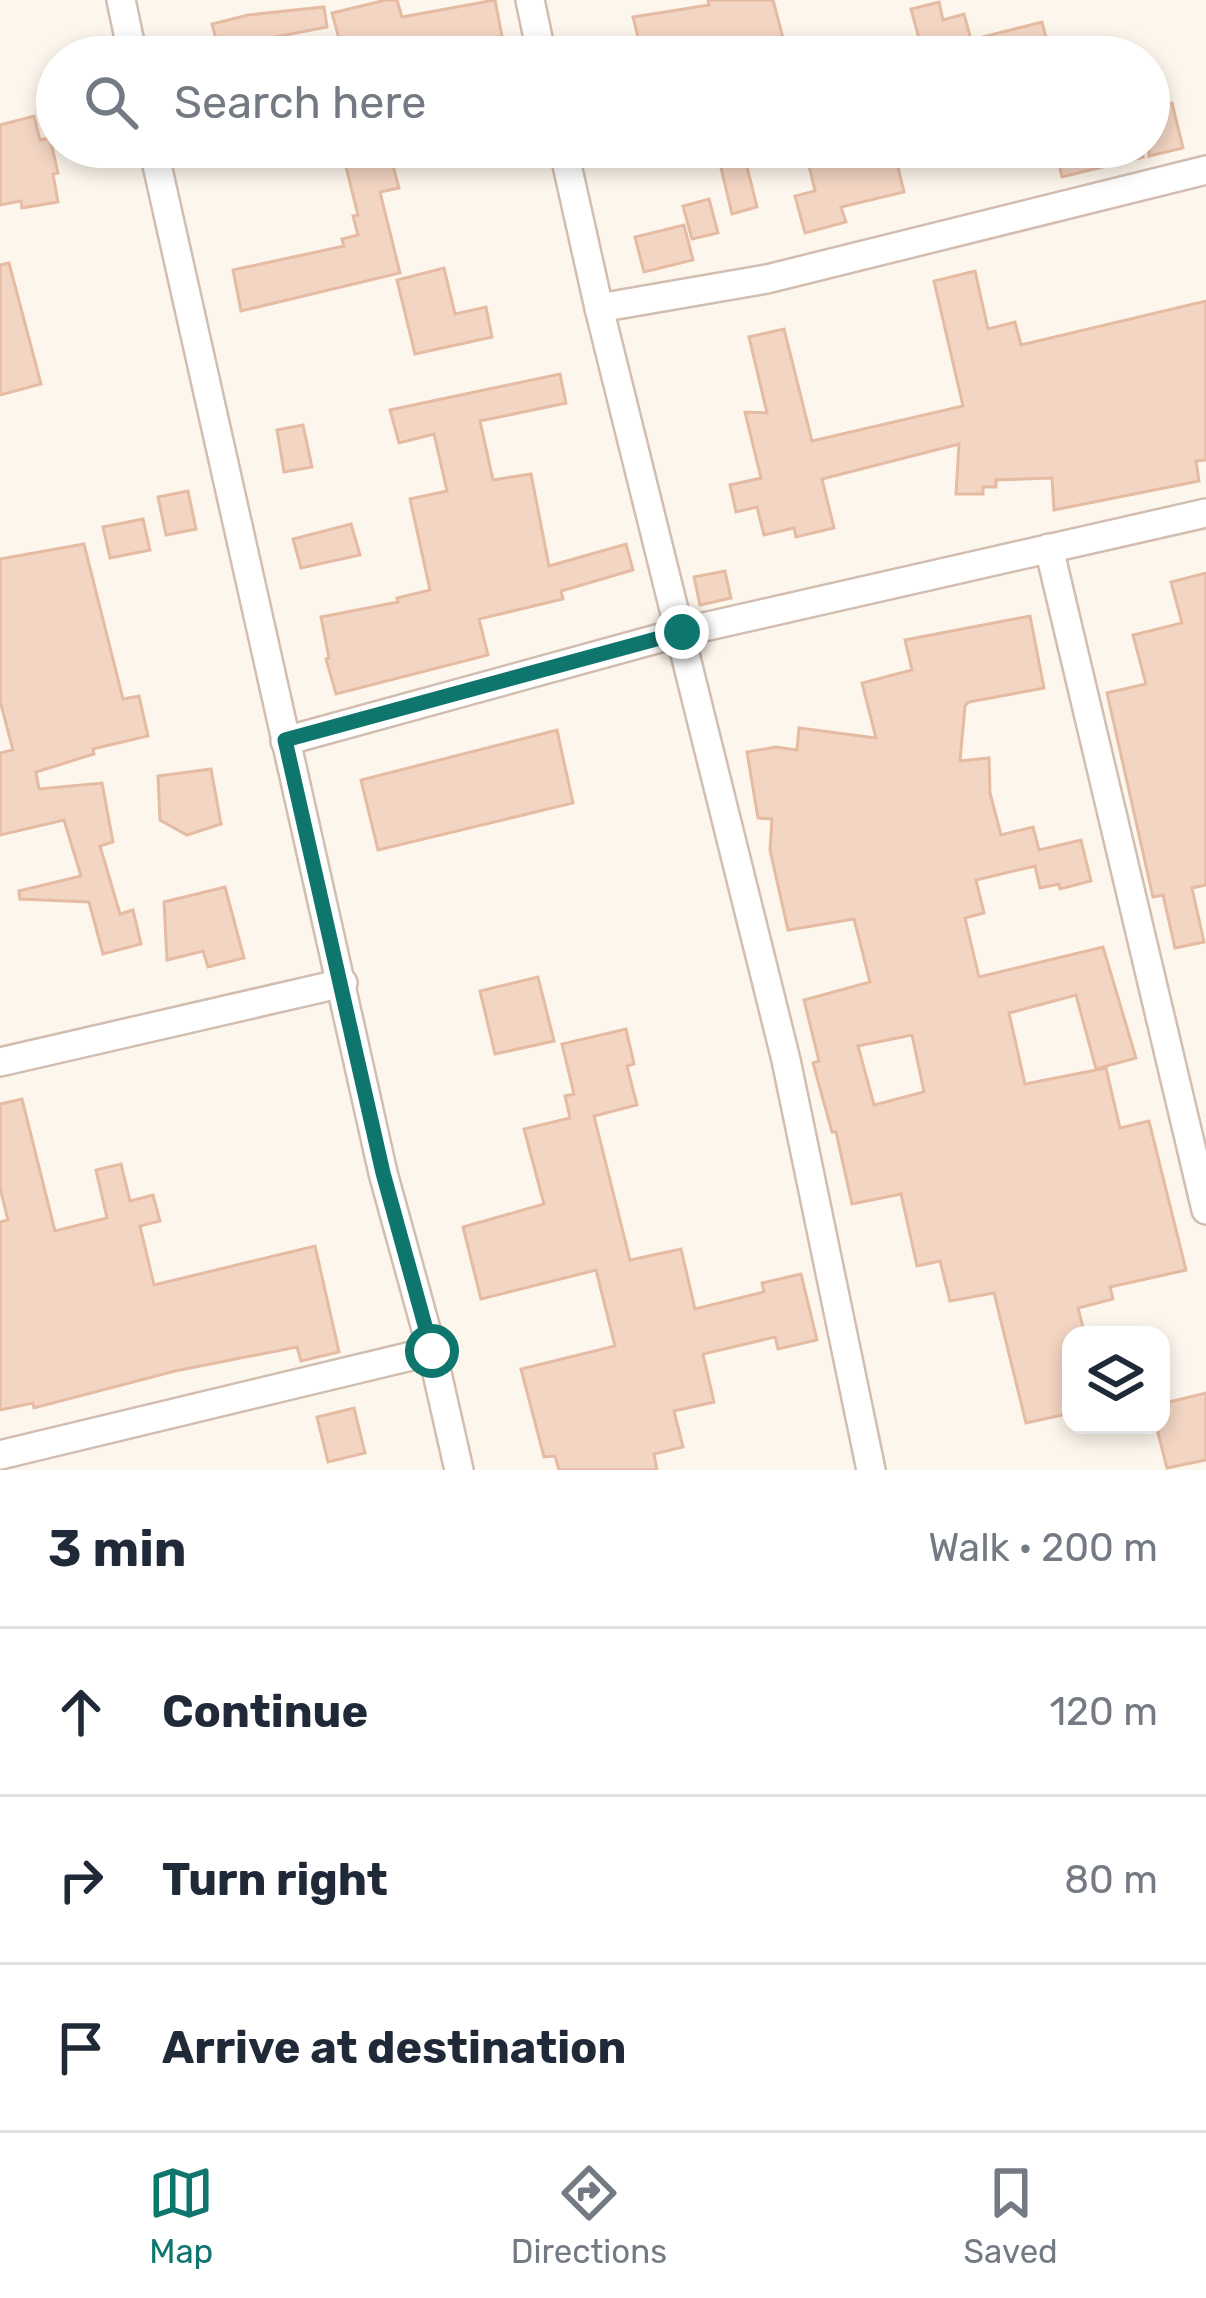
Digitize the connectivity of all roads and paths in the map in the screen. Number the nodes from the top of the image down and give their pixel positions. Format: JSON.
{"nodes":[{"id":1,"x":121,"y":0,"type":"edge"},
{"id":2,"x":530,"y":0,"type":"edge"},
{"id":3,"x":129,"y":36,"type":"edge"},
{"id":4,"x":538,"y":36,"type":"edge"},
{"id":5,"x":158,"y":168,"type":"edge"},
{"id":6,"x":568,"y":168,"type":"edge"},
{"id":7,"x":1206,"y":170,"type":"edge"},
{"id":8,"x":599,"y":308,"type":"junction"},
{"id":9,"x":1206,"y":513,"type":"edge"},
{"id":10,"x":1048,"y":548,"type":"junction"},
{"id":11,"x":682,"y":632,"type":"junction"},
{"id":12,"x":285,"y":740,"type":"junction"},
{"id":13,"x":343,"y":983,"type":"junction"},
{"id":14,"x":0,"y":1062,"type":"edge"},
{"id":15,"x":1206,"y":1210,"type":"edge"},
{"id":16,"x":432,"y":1351,"type":"junction"},
{"id":17,"x":0,"y":1455,"type":"edge"},
{"id":18,"x":458,"y":1470,"type":"edge"},
{"id":19,"x":871,"y":1470,"type":"edge"}],
"edges":[{"from":1,"to":3,"type":"street"},
{"from":2,"to":4,"type":"street"},
{"from":5,"to":12,"type":"street"},
{"from":6,"to":8,"type":"street"},
{"from":7,"to":8,"type":"street"},
{"from":8,"to":11,"type":"street"},
{"from":9,"to":10,"type":"street"},
{"from":10,"to":11,"type":"street"},
{"from":10,"to":15,"type":"street"},
{"from":11,"to":12,"type":"street"},
{"from":11,"to":19,"type":"street"},
{"from":12,"to":13,"type":"street"},
{"from":13,"to":14,"type":"street"},
{"from":13,"to":16,"type":"street"},
{"from":16,"to":17,"type":"street"},
{"from":16,"to":18,"type":"street"}]}
